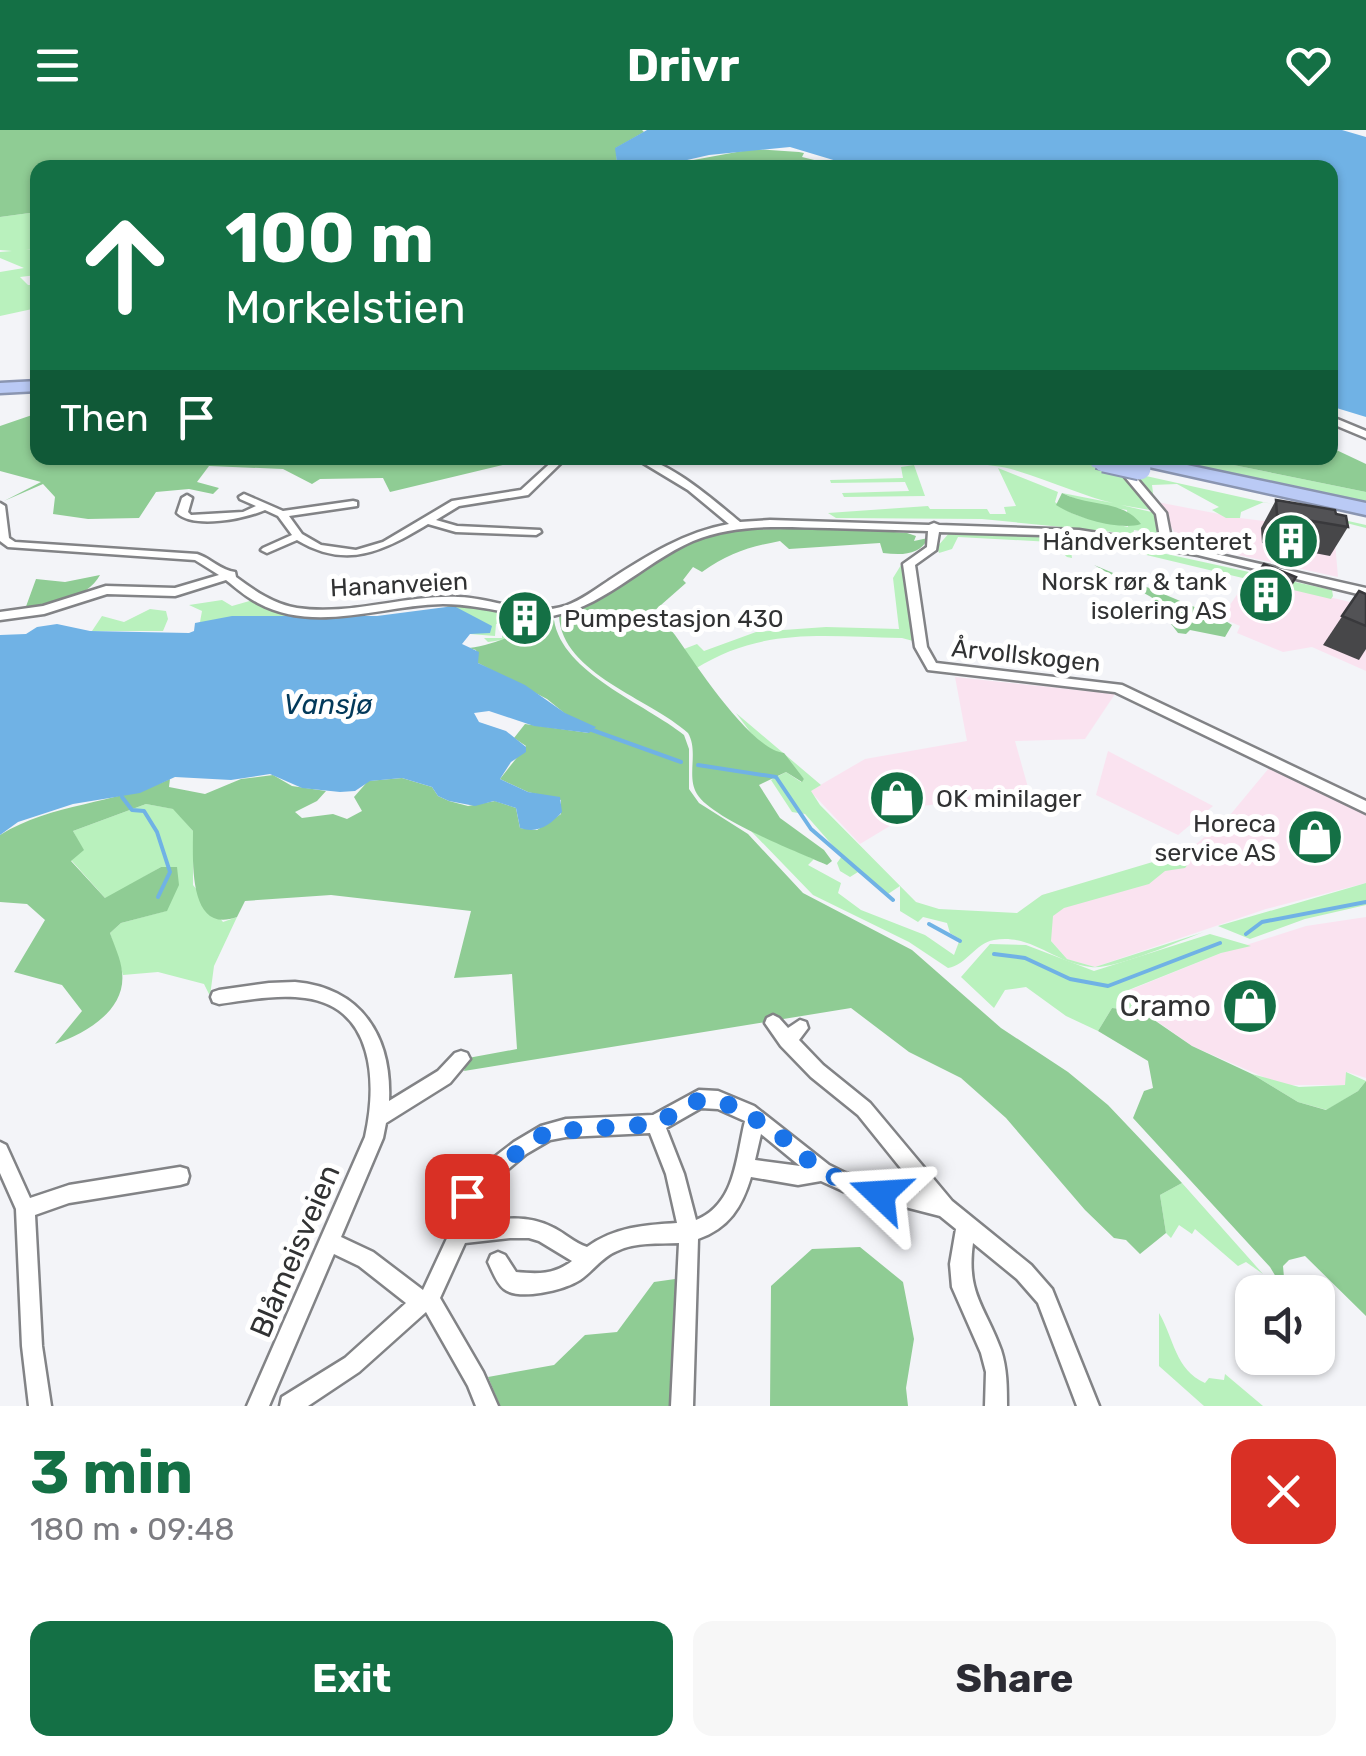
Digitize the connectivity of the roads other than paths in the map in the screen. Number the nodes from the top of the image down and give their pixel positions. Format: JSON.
{"nodes":[{"id":1,"x":0,"y":388,"type":"edge"},
{"id":2,"x":30,"y":391,"type":"edge"},
{"id":3,"x":30,"y":392,"type":"edge"},
{"id":4,"x":0,"y":397,"type":"edge"},
{"id":5,"x":1338,"y":423,"type":"edge"},
{"id":6,"x":1366,"y":435,"type":"edge"},
{"id":7,"x":554,"y":465,"type":"edge"},
{"id":8,"x":652,"y":465,"type":"edge"},
{"id":9,"x":1108,"y":465,"type":"edge"},
{"id":10,"x":1147,"y":465,"type":"edge"},
{"id":11,"x":1150,"y":465,"type":"edge"},
{"id":12,"x":244,"y":497,"type":"dead end"},
{"id":13,"x":187,"y":498,"type":"dead end"},
{"id":14,"x":353,"y":504,"type":"dead end"},
{"id":15,"x":0,"y":506,"type":"edge"},
{"id":16,"x":266,"y":506,"type":"junction"},
{"id":17,"x":1366,"y":509,"type":"edge"},
{"id":18,"x":282,"y":514,"type":"junction"},
{"id":19,"x":1366,"y":519,"type":"edge"},
{"id":20,"x":424,"y":520,"type":"junction"},
{"id":21,"x":736,"y":524,"type":"junction"},
{"id":22,"x":934,"y":526,"type":"junction"},
{"id":23,"x":536,"y":532,"type":"dead end"},
{"id":24,"x":298,"y":536,"type":"junction"},
{"id":25,"x":3,"y":543,"type":"edge"},
{"id":26,"x":1167,"y":546,"type":"junction"},
{"id":27,"x":267,"y":550,"type":"dead end"},
{"id":28,"x":231,"y":575,"type":"junction"},
{"id":29,"x":1366,"y":592,"type":"edge"},
{"id":30,"x":0,"y":616,"type":"edge"},
{"id":31,"x":1366,"y":808,"type":"edge"},
{"id":32,"x":218,"y":997,"type":"dead end"},
{"id":33,"x":773,"y":1022,"type":"dead end"},
{"id":34,"x":461,"y":1059,"type":"dead end"},
{"id":35,"x":380,"y":1117,"type":"junction"},
{"id":36,"x":755,"y":1119,"type":"junction"},
{"id":37,"x":655,"y":1124,"type":"junction"},
{"id":38,"x":0,"y":1151,"type":"edge"},
{"id":39,"x":744,"y":1167,"type":"junction"},
{"id":40,"x":822,"y":1172,"type":"junction"},
{"id":41,"x":180,"y":1176,"type":"dead end"},
{"id":42,"x":25,"y":1208,"type":"junction"},
{"id":43,"x":945,"y":1208,"type":"junction"},
{"id":44,"x":966,"y":1224,"type":"junction"},
{"id":45,"x":460,"y":1234,"type":"junction"},
{"id":46,"x":689,"y":1234,"type":"junction"},
{"id":47,"x":329,"y":1242,"type":"junction"},
{"id":48,"x":588,"y":1257,"type":"junction"},
{"id":49,"x":498,"y":1262,"type":"dead end"},
{"id":50,"x":425,"y":1301,"type":"junction"},
{"id":51,"x":290,"y":1405,"type":"edge"},
{"id":52,"x":40,"y":1406,"type":"edge"},
{"id":53,"x":258,"y":1406,"type":"edge"},
{"id":54,"x":487,"y":1406,"type":"edge"},
{"id":55,"x":682,"y":1406,"type":"edge"},
{"id":56,"x":996,"y":1406,"type":"edge"},
{"id":57,"x":1088,"y":1406,"type":"edge"}],
"edges":[{"from":1,"to":2,"type":"highway"},
{"from":3,"to":4,"type":"highway"},
{"from":5,"to":6,"type":"street"},
{"from":7,"to":20,"type":"street"},
{"from":8,"to":21,"type":"street"},
{"from":9,"to":26,"type":"street"},
{"from":10,"to":19,"type":"highway"},
{"from":11,"to":17,"type":"highway"},
{"from":12,"to":16,"type":"street"},
{"from":13,"to":16,"type":"street"},
{"from":14,"to":18,"type":"street"},
{"from":15,"to":25,"type":"street","name":"Hananveien"},
{"from":16,"to":18,"type":"street"},
{"from":18,"to":24,"type":"street"},
{"from":20,"to":23,"type":"street"},
{"from":20,"to":24,"type":"street"},
{"from":21,"to":22,"type":"street"},
{"from":21,"to":28,"type":"street","name":"Hananveien"},
{"from":22,"to":26,"type":"street"},
{"from":22,"to":31,"type":"street","name":"Årvollskogen"},
{"from":24,"to":27,"type":"street"},
{"from":25,"to":28,"type":"street","name":"Hananveien"},
{"from":26,"to":29,"type":"street"},
{"from":28,"to":30,"type":"street"},
{"from":32,"to":35,"type":"street","name":"Blåmeisveien"},
{"from":33,"to":43,"type":"street"},
{"from":34,"to":35,"type":"street"},
{"from":35,"to":47,"type":"street","name":"Blåmeisveien"},
{"from":36,"to":37,"type":"street"},
{"from":36,"to":39,"type":"street"},
{"from":36,"to":40,"type":"street"},
{"from":37,"to":45,"type":"street"},
{"from":37,"to":46,"type":"street"},
{"from":38,"to":42,"type":"street"},
{"from":39,"to":40,"type":"street"},
{"from":39,"to":46,"type":"street"},
{"from":40,"to":43,"type":"street"},
{"from":41,"to":42,"type":"street"},
{"from":42,"to":52,"type":"street"},
{"from":43,"to":44,"type":"street"},
{"from":44,"to":56,"type":"street"},
{"from":44,"to":57,"type":"street"},
{"from":45,"to":48,"type":"street"},
{"from":45,"to":50,"type":"street"},
{"from":46,"to":48,"type":"street"},
{"from":46,"to":55,"type":"street"},
{"from":47,"to":50,"type":"street"},
{"from":47,"to":53,"type":"street","name":"Blåmeisveien"},
{"from":48,"to":49,"type":"street"},
{"from":50,"to":51,"type":"street"},
{"from":50,"to":54,"type":"street"}]}
